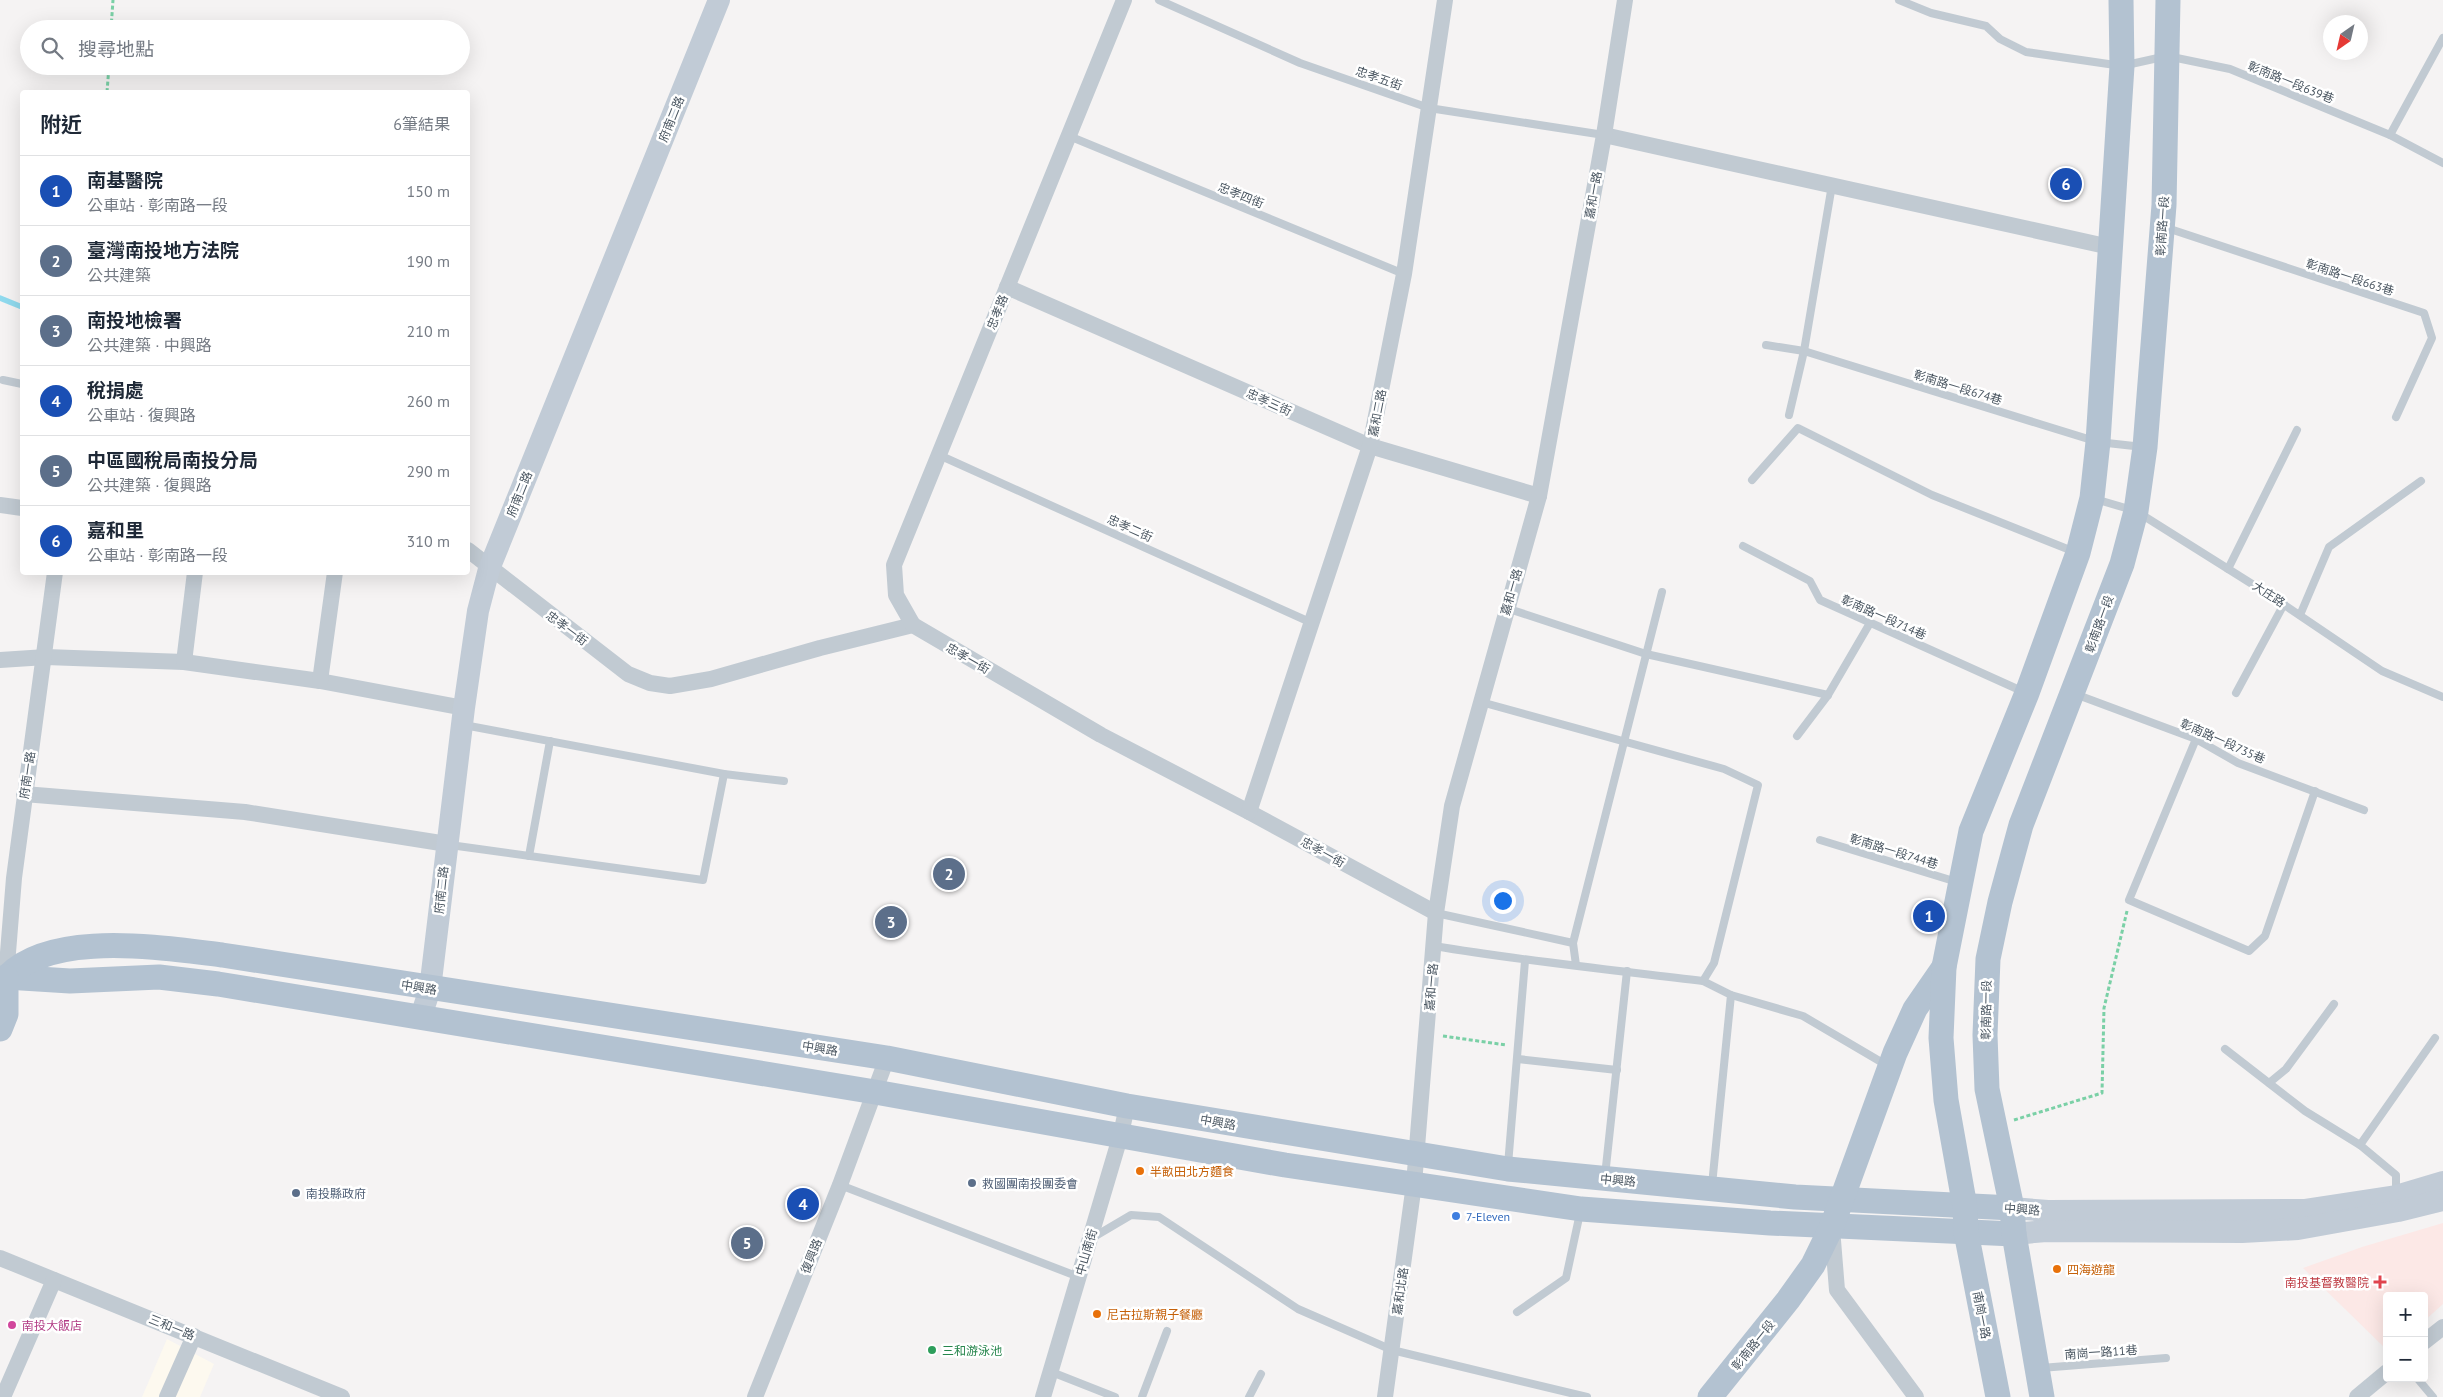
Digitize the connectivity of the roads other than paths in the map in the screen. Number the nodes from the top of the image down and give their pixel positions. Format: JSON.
{"nodes":[{"id":1,"x":719,"y":0,"type":"edge"},
{"id":2,"x":1124,"y":0,"type":"edge"},
{"id":3,"x":1159,"y":0,"type":"edge"},
{"id":4,"x":1445,"y":0,"type":"edge"},
{"id":5,"x":1625,"y":0,"type":"edge"},
{"id":6,"x":1899,"y":0,"type":"edge"},
{"id":7,"x":2121,"y":0,"type":"edge"},
{"id":8,"x":2168,"y":0,"type":"edge"},
{"id":9,"x":2443,"y":38,"type":"edge"},
{"id":10,"x":2167,"y":56,"type":"junction"},
{"id":11,"x":2122,"y":66,"type":"junction"},
{"id":12,"x":1429,"y":108,"type":"junction"},
{"id":13,"x":1604,"y":135,"type":"junction"},
{"id":14,"x":2390,"y":135,"type":"junction"},
{"id":15,"x":1069,"y":136,"type":"junction"},
{"id":16,"x":2443,"y":163,"type":"edge"},
{"id":17,"x":1832,"y":185,"type":"junction"},
{"id":18,"x":2163,"y":226,"type":"junction"},
{"id":19,"x":2110,"y":247,"type":"junction"},
{"id":20,"x":1404,"y":274,"type":"junction"},
{"id":21,"x":1007,"y":288,"type":"junction"},
{"id":22,"x":1766,"y":345,"type":"dead end"},
{"id":23,"x":1804,"y":351,"type":"junction"},
{"id":24,"x":3,"y":380,"type":"dead end"},
{"id":25,"x":20,"y":384,"type":"edge"},
{"id":26,"x":1789,"y":415,"type":"dead end"},
{"id":27,"x":2396,"y":417,"type":"dead end"},
{"id":28,"x":2297,"y":430,"type":"dead end"},
{"id":29,"x":2098,"y":442,"type":"junction"},
{"id":30,"x":1370,"y":446,"type":"junction"},
{"id":31,"x":2145,"y":447,"type":"junction"},
{"id":32,"x":939,"y":454,"type":"junction"},
{"id":33,"x":1752,"y":480,"type":"dead end"},
{"id":34,"x":2421,"y":481,"type":"dead end"},
{"id":35,"x":1539,"y":496,"type":"junction"},
{"id":36,"x":2092,"y":498,"type":"junction"},
{"id":37,"x":0,"y":505,"type":"edge"},
{"id":38,"x":20,"y":508,"type":"edge"},
{"id":39,"x":2136,"y":511,"type":"junction"},
{"id":40,"x":1743,"y":546,"type":"dead end"},
{"id":41,"x":470,"y":552,"type":"edge"},
{"id":42,"x":2078,"y":553,"type":"junction"},
{"id":43,"x":489,"y":568,"type":"junction"},
{"id":44,"x":2228,"y":569,"type":"junction"},
{"id":45,"x":55,"y":575,"type":"edge"},
{"id":46,"x":195,"y":575,"type":"edge"},
{"id":47,"x":335,"y":575,"type":"edge"},
{"id":48,"x":1662,"y":592,"type":"dead end"},
{"id":49,"x":2284,"y":604,"type":"junction"},
{"id":50,"x":1506,"y":608,"type":"junction"},
{"id":51,"x":2300,"y":615,"type":"junction"},
{"id":52,"x":1312,"y":623,"type":"junction"},
{"id":53,"x":1870,"y":623,"type":"junction"},
{"id":54,"x":913,"y":625,"type":"junction"},
{"id":55,"x":1646,"y":654,"type":"junction"},
{"id":56,"x":43,"y":659,"type":"junction"},
{"id":57,"x":0,"y":660,"type":"edge"},
{"id":58,"x":184,"y":662,"type":"junction"},
{"id":59,"x":320,"y":681,"type":"junction"},
{"id":60,"x":2074,"y":693,"type":"junction"},
{"id":61,"x":2236,"y":693,"type":"dead end"},
{"id":62,"x":2027,"y":694,"type":"junction"},
{"id":63,"x":1828,"y":695,"type":"junction"},
{"id":64,"x":2443,"y":697,"type":"edge"},
{"id":65,"x":1480,"y":701,"type":"junction"},
{"id":66,"x":463,"y":716,"type":"junction"},
{"id":67,"x":1797,"y":736,"type":"dead end"},
{"id":68,"x":2196,"y":739,"type":"junction"},
{"id":69,"x":550,"y":741,"type":"junction"},
{"id":70,"x":1624,"y":742,"type":"junction"},
{"id":71,"x":724,"y":774,"type":"junction"},
{"id":72,"x":784,"y":782,"type":"dead end"},
{"id":73,"x":2315,"y":791,"type":"junction"},
{"id":74,"x":24,"y":794,"type":"junction"},
{"id":75,"x":2364,"y":810,"type":"dead end"},
{"id":76,"x":1249,"y":812,"type":"junction"},
{"id":77,"x":1820,"y":840,"type":"dead end"},
{"id":78,"x":447,"y":844,"type":"junction"},
{"id":79,"x":529,"y":856,"type":"junction"},
{"id":80,"x":1961,"y":883,"type":"junction"},
{"id":81,"x":1436,"y":913,"type":"junction"},
{"id":82,"x":1573,"y":943,"type":"junction"},
{"id":83,"x":1434,"y":946,"type":"junction"},
{"id":84,"x":222,"y":955,"type":"junction"},
{"id":85,"x":1524,"y":961,"type":"junction"},
{"id":86,"x":1576,"y":965,"type":"junction"},
{"id":87,"x":1944,"y":966,"type":"junction"},
{"id":88,"x":1627,"y":972,"type":"junction"},
{"id":89,"x":2,"y":980,"type":"edge"},
{"id":90,"x":1703,"y":981,"type":"junction"},
{"id":91,"x":218,"y":984,"type":"junction"},
{"id":92,"x":430,"y":989,"type":"junction"},
{"id":93,"x":1732,"y":995,"type":"junction"},
{"id":94,"x":2334,"y":1004,"type":"dead end"},
{"id":95,"x":421,"y":1016,"type":"junction"},
{"id":96,"x":0,"y":1028,"type":"edge"},
{"id":97,"x":2435,"y":1038,"type":"dead end"},
{"id":98,"x":2225,"y":1049,"type":"dead end"},
{"id":99,"x":886,"y":1058,"type":"junction"},
{"id":100,"x":1518,"y":1059,"type":"junction"},
{"id":101,"x":1890,"y":1067,"type":"junction"},
{"id":102,"x":1616,"y":1070,"type":"junction"},
{"id":103,"x":2269,"y":1083,"type":"junction"},
{"id":104,"x":875,"y":1092,"type":"junction"},
{"id":105,"x":1127,"y":1106,"type":"junction"},
{"id":106,"x":1121,"y":1134,"type":"junction"},
{"id":107,"x":2360,"y":1145,"type":"junction"},
{"id":108,"x":1416,"y":1156,"type":"junction"},
{"id":109,"x":1508,"y":1169,"type":"junction"},
{"id":110,"x":1604,"y":1179,"type":"junction"},
{"id":111,"x":2443,"y":1182,"type":"edge"},
{"id":112,"x":1414,"y":1184,"type":"junction"},
{"id":113,"x":840,"y":1185,"type":"junction"},
{"id":114,"x":1711,"y":1188,"type":"junction"},
{"id":115,"x":2443,"y":1200,"type":"edge"},
{"id":116,"x":1840,"y":1201,"type":"junction"},
{"id":117,"x":2397,"y":1203,"type":"junction"},
{"id":118,"x":1965,"y":1207,"type":"junction"},
{"id":119,"x":2012,"y":1208,"type":"junction"},
{"id":120,"x":1581,"y":1209,"type":"junction"},
{"id":121,"x":2164,"y":1221,"type":"junction"},
{"id":122,"x":1832,"y":1226,"type":"junction"},
{"id":123,"x":1966,"y":1232,"type":"junction"},
{"id":124,"x":2014,"y":1234,"type":"junction"},
{"id":125,"x":1088,"y":1240,"type":"junction"},
{"id":126,"x":0,"y":1258,"type":"edge"},
{"id":127,"x":1079,"y":1277,"type":"junction"},
{"id":128,"x":54,"y":1280,"type":"junction"},
{"id":129,"x":1517,"y":1312,"type":"dead end"},
{"id":130,"x":2443,"y":1327,"type":"edge"},
{"id":131,"x":1168,"y":1331,"type":"dead end"},
{"id":132,"x":194,"y":1336,"type":"junction"},
{"id":133,"x":2428,"y":1339,"type":"edge"},
{"id":134,"x":1392,"y":1350,"type":"junction"},
{"id":135,"x":2166,"y":1358,"type":"dead end"},
{"id":136,"x":2037,"y":1368,"type":"junction"},
{"id":137,"x":1049,"y":1370,"type":"junction"},
{"id":138,"x":1261,"y":1374,"type":"dead end"},
{"id":139,"x":2383,"y":1375,"type":"edge"},
{"id":140,"x":2420,"y":1382,"type":"edge"},
{"id":141,"x":3,"y":1397,"type":"edge"},
{"id":142,"x":167,"y":1397,"type":"edge"},
{"id":143,"x":342,"y":1397,"type":"edge"},
{"id":144,"x":755,"y":1397,"type":"edge"},
{"id":145,"x":1043,"y":1397,"type":"edge"},
{"id":146,"x":1115,"y":1397,"type":"edge"},
{"id":147,"x":1142,"y":1397,"type":"edge"},
{"id":148,"x":1250,"y":1397,"type":"edge"},
{"id":149,"x":1385,"y":1397,"type":"edge"},
{"id":150,"x":1587,"y":1397,"type":"edge"},
{"id":151,"x":1710,"y":1397,"type":"edge"},
{"id":152,"x":1916,"y":1397,"type":"edge"},
{"id":153,"x":1998,"y":1397,"type":"edge"},
{"id":154,"x":2042,"y":1397,"type":"edge"},
{"id":155,"x":2357,"y":1397,"type":"edge"},
{"id":156,"x":2433,"y":1397,"type":"edge"}],
"edges":[{"from":1,"to":43,"type":"street","name":"府南二路"},
{"from":2,"to":15,"type":"street","name":"忠孝路"},
{"from":3,"to":12,"type":"lane","name":"忠孝五街"},
{"from":4,"to":12,"type":"street","name":"嘉和二路"},
{"from":5,"to":13,"type":"street","name":"嘉和一路"},
{"from":6,"to":11,"type":"lane"},
{"from":7,"to":11,"type":"main road","name":"彰南路一段"},
{"from":8,"to":10,"type":"main road","name":"彰南路一段"},
{"from":9,"to":14,"type":"lane"},
{"from":10,"to":11,"type":"lane","name":"彰南路一段639巷"},
{"from":10,"to":14,"type":"lane","name":"彰南路一段639巷"},
{"from":10,"to":18,"type":"main road","name":"彰南路一段"},
{"from":11,"to":19,"type":"main road","name":"彰南路一段"},
{"from":12,"to":13,"type":"lane","name":"忠孝五街"},
{"from":12,"to":20,"type":"street","name":"嘉和二路"},
{"from":13,"to":17,"type":"street"},
{"from":13,"to":35,"type":"street","name":"嘉和一路"},
{"from":14,"to":16,"type":"lane","name":"彰南路一段639巷"},
{"from":15,"to":20,"type":"lane","name":"忠孝四街"},
{"from":15,"to":21,"type":"street","name":"忠孝路"},
{"from":17,"to":19,"type":"street"},
{"from":17,"to":23,"type":"lane"},
{"from":18,"to":27,"type":"lane","name":"彰南路一段663巷"},
{"from":18,"to":31,"type":"main road","name":"彰南路一段"},
{"from":19,"to":29,"type":"main road","name":"彰南路一段"},
{"from":20,"to":30,"type":"street","name":"嘉和二路"},
{"from":21,"to":30,"type":"street","name":"忠孝三街"},
{"from":21,"to":32,"type":"street","name":"忠孝路"},
{"from":22,"to":23,"type":"lane","name":"彰南路一段674巷"},
{"from":23,"to":26,"type":"lane"},
{"from":23,"to":29,"type":"lane","name":"彰南路一段674巷"},
{"from":24,"to":25,"type":"lane"},
{"from":28,"to":44,"type":"lane"},
{"from":29,"to":31,"type":"lane","name":"彰南路一段674巷"},
{"from":29,"to":36,"type":"main road","name":"彰南路一段"},
{"from":30,"to":35,"type":"street","name":"忠孝三街"},
{"from":30,"to":52,"type":"street","name":"嘉和二路"},
{"from":31,"to":39,"type":"main road","name":"彰南路一段"},
{"from":32,"to":52,"type":"lane","name":"忠孝二街"},
{"from":32,"to":54,"type":"street","name":"忠孝路"},
{"from":33,"to":42,"type":"lane"},
{"from":34,"to":51,"type":"lane"},
{"from":35,"to":50,"type":"street","name":"嘉和一路"},
{"from":36,"to":39,"type":"lane","name":"大庄路"},
{"from":36,"to":42,"type":"main road","name":"彰南路一段"},
{"from":37,"to":38,"type":"street"},
{"from":39,"to":44,"type":"lane","name":"大庄路"},
{"from":39,"to":60,"type":"main road","name":"彰南路一段"},
{"from":40,"to":53,"type":"lane","name":"彰南路一段714巷"},
{"from":41,"to":43,"type":"street","name":"忠孝一街"},
{"from":42,"to":62,"type":"main road","name":"彰南路一段"},
{"from":43,"to":54,"type":"street","name":"忠孝一街"},
{"from":43,"to":66,"type":"street","name":"府南二路"},
{"from":44,"to":49,"type":"lane","name":"大庄路"},
{"from":45,"to":56,"type":"street","name":"府南一路"},
{"from":46,"to":58,"type":"street"},
{"from":47,"to":59,"type":"street"},
{"from":48,"to":55,"type":"lane"},
{"from":49,"to":51,"type":"lane","name":"大庄路"},
{"from":49,"to":61,"type":"lane"},
{"from":50,"to":55,"type":"lane"},
{"from":50,"to":65,"type":"street","name":"嘉和一路"},
{"from":51,"to":64,"type":"lane","name":"大庄路"},
{"from":52,"to":76,"type":"street","name":"嘉和二路"},
{"from":53,"to":62,"type":"lane","name":"彰南路一段714巷"},
{"from":53,"to":63,"type":"lane"},
{"from":54,"to":76,"type":"street","name":"忠孝一街"},
{"from":55,"to":63,"type":"lane"},
{"from":55,"to":70,"type":"lane"},
{"from":56,"to":57,"type":"street"},
{"from":56,"to":58,"type":"street"},
{"from":56,"to":74,"type":"street","name":"府南一路"},
{"from":58,"to":59,"type":"street"},
{"from":59,"to":66,"type":"street"},
{"from":60,"to":68,"type":"lane","name":"彰南路一段735巷"},
{"from":60,"to":119,"type":"main road","name":"彰南路一段"},
{"from":62,"to":80,"type":"main road","name":"彰南路一段"},
{"from":63,"to":67,"type":"lane"},
{"from":65,"to":70,"type":"lane"},
{"from":65,"to":81,"type":"street","name":"嘉和一路"},
{"from":66,"to":69,"type":"lane"},
{"from":66,"to":78,"type":"street","name":"府南二路"},
{"from":68,"to":73,"type":"lane","name":"彰南路一段735巷"},
{"from":68,"to":73,"type":"lane"},
{"from":69,"to":71,"type":"lane"},
{"from":69,"to":79,"type":"lane"},
{"from":70,"to":82,"type":"lane"},
{"from":70,"to":90,"type":"lane"},
{"from":71,"to":72,"type":"lane"},
{"from":71,"to":79,"type":"lane"},
{"from":73,"to":75,"type":"lane","name":"彰南路一段735巷"},
{"from":74,"to":78,"type":"street"},
{"from":74,"to":89,"type":"street","name":"府南一路"},
{"from":76,"to":81,"type":"street","name":"忠孝一街"},
{"from":77,"to":80,"type":"lane","name":"彰南路一段744巷"},
{"from":78,"to":79,"type":"lane"},
{"from":78,"to":92,"type":"street","name":"府南二路"},
{"from":80,"to":87,"type":"main road","name":"彰南路一段"},
{"from":81,"to":82,"type":"lane"},
{"from":81,"to":83,"type":"street","name":"嘉和一路"},
{"from":82,"to":86,"type":"lane"},
{"from":83,"to":85,"type":"lane"},
{"from":83,"to":108,"type":"street","name":"嘉和一路"},
{"from":84,"to":89,"type":"main road","name":"中興路"},
{"from":84,"to":91,"type":"main road"},
{"from":84,"to":92,"type":"main road","name":"中興路"},
{"from":85,"to":86,"type":"lane"},
{"from":85,"to":100,"type":"lane"},
{"from":86,"to":88,"type":"lane"},
{"from":87,"to":101,"type":"main road","name":"彰南路一段"},
{"from":87,"to":118,"type":"main road","name":"彰南路一段"},
{"from":88,"to":90,"type":"lane"},
{"from":88,"to":102,"type":"lane"},
{"from":89,"to":91,"type":"main road","name":"中興路"},
{"from":89,"to":96,"type":"main road"},
{"from":90,"to":93,"type":"lane"},
{"from":91,"to":95,"type":"main road","name":"中興路"},
{"from":92,"to":95,"type":"street","name":"府南二路"},
{"from":92,"to":99,"type":"main road","name":"中興路"},
{"from":93,"to":101,"type":"lane"},
{"from":93,"to":114,"type":"lane"},
{"from":94,"to":103,"type":"lane"},
{"from":95,"to":104,"type":"main road","name":"中興路"},
{"from":97,"to":107,"type":"lane"},
{"from":98,"to":103,"type":"lane"},
{"from":99,"to":104,"type":"street","name":"復興路"},
{"from":99,"to":105,"type":"main road","name":"中興路"},
{"from":100,"to":102,"type":"lane"},
{"from":100,"to":109,"type":"lane"},
{"from":101,"to":116,"type":"main road","name":"彰南路一段"},
{"from":102,"to":110,"type":"lane"},
{"from":103,"to":107,"type":"lane"},
{"from":104,"to":106,"type":"main road","name":"中興路"},
{"from":104,"to":113,"type":"street","name":"復興路"},
{"from":105,"to":106,"type":"street","name":"中山南街"},
{"from":105,"to":108,"type":"main road","name":"中興路"},
{"from":106,"to":112,"type":"main road","name":"中興路"},
{"from":106,"to":125,"type":"street","name":"中山南街"},
{"from":107,"to":117,"type":"lane"},
{"from":108,"to":109,"type":"main road","name":"中興路"},
{"from":108,"to":112,"type":"street","name":"嘉和一路"},
{"from":109,"to":110,"type":"main road","name":"中興路"},
{"from":110,"to":114,"type":"main road","name":"中興路"},
{"from":111,"to":117,"type":"street","name":"中興路"},
{"from":112,"to":120,"type":"main road","name":"中興路"},
{"from":112,"to":134,"type":"street","name":"嘉和北路"},
{"from":113,"to":127,"type":"lane"},
{"from":113,"to":144,"type":"street","name":"復興路"},
{"from":114,"to":116,"type":"main road","name":"中興路"},
{"from":115,"to":117,"type":"street","name":"中興路"},
{"from":116,"to":118,"type":"main road","name":"中興路"},
{"from":116,"to":122,"type":"main road","name":"彰南路一段"},
{"from":117,"to":121,"type":"street","name":"中興路"},
{"from":118,"to":119,"type":"main road","name":"中興路"},
{"from":118,"to":123,"type":"main road","name":"彰南路一段"},
{"from":119,"to":121,"type":"street","name":"中興路"},
{"from":119,"to":124,"type":"main road","name":"彰南路一段"},
{"from":120,"to":122,"type":"main road","name":"中興路"},
{"from":120,"to":129,"type":"lane"},
{"from":121,"to":124,"type":"street","name":"中興路"},
{"from":122,"to":123,"type":"main road","name":"中興路"},
{"from":122,"to":151,"type":"main road","name":"彰南路一段"},
{"from":122,"to":152,"type":"street"},
{"from":123,"to":124,"type":"main road","name":"中興路"},
{"from":123,"to":153,"type":"main road","name":"南崗一路"},
{"from":124,"to":136,"type":"main road"},
{"from":125,"to":127,"type":"street","name":"中山南街"},
{"from":125,"to":134,"type":"lane"},
{"from":126,"to":128,"type":"street","name":"三和一路"},
{"from":127,"to":137,"type":"street","name":"中山南街"},
{"from":128,"to":132,"type":"street","name":"三和一路"},
{"from":128,"to":141,"type":"street"},
{"from":130,"to":133,"type":"street"},
{"from":131,"to":147,"type":"lane"},
{"from":132,"to":142,"type":"street"},
{"from":132,"to":143,"type":"street","name":"三和一路"},
{"from":134,"to":149,"type":"street","name":"嘉和北路"},
{"from":134,"to":150,"type":"lane"},
{"from":135,"to":136,"type":"lane","name":"南崗一路11巷"},
{"from":136,"to":154,"type":"main road"},
{"from":137,"to":145,"type":"street","name":"中山南街"},
{"from":137,"to":146,"type":"lane"},
{"from":138,"to":148,"type":"lane"},
{"from":139,"to":155,"type":"street"},
{"from":140,"to":156,"type":"lane"}]}
